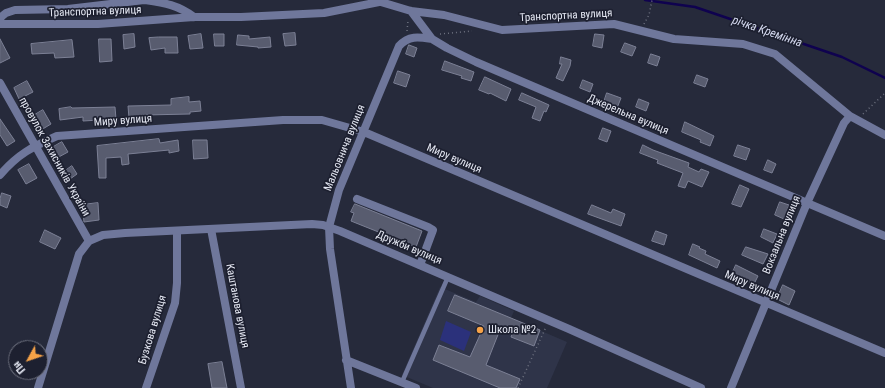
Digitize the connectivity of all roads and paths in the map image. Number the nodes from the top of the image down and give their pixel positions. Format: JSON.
{"nodes":[{"id":1,"x":144,"y":0,"type":"edge"},
{"id":2,"x":652,"y":0,"type":"edge"},
{"id":3,"x":377,"y":1,"type":"edge"},
{"id":4,"x":408,"y":10,"type":"junction"},
{"id":5,"x":194,"y":17,"type":"junction"},
{"id":6,"x":0,"y":20,"type":"edge"},
{"id":7,"x":0,"y":24,"type":"edge"},
{"id":8,"x":636,"y":30,"type":"junction"},
{"id":9,"x":476,"y":31,"type":"dead end"},
{"id":10,"x":432,"y":39,"type":"junction"},
{"id":11,"x":404,"y":41,"type":"junction"},
{"id":12,"x":0,"y":84,"type":"edge"},
{"id":13,"x":885,"y":93,"type":"edge"},
{"id":14,"x":850,"y":116,"type":"junction"},
{"id":15,"x":364,"y":132,"type":"junction"},
{"id":16,"x":885,"y":135,"type":"edge"},
{"id":17,"x":35,"y":146,"type":"junction"},
{"id":18,"x":0,"y":175,"type":"edge"},
{"id":19,"x":358,"y":199,"type":"dead end"},
{"id":20,"x":807,"y":203,"type":"junction"},
{"id":21,"x":329,"y":227,"type":"junction"},
{"id":22,"x":211,"y":229,"type":"junction"},
{"id":23,"x":177,"y":231,"type":"junction"},
{"id":24,"x":885,"y":236,"type":"edge"},
{"id":25,"x":89,"y":241,"type":"junction"},
{"id":26,"x":420,"y":265,"type":"junction"},
{"id":27,"x":448,"y":277,"type":"junction"},
{"id":28,"x":766,"y":304,"type":"junction"},
{"id":29,"x":549,"y":320,"type":"junction"},
{"id":30,"x":885,"y":353,"type":"edge"},
{"id":31,"x":346,"y":360,"type":"junction"},
{"id":32,"x":402,"y":382,"type":"junction"},
{"id":33,"x":38,"y":388,"type":"edge"},
{"id":34,"x":146,"y":388,"type":"edge"},
{"id":35,"x":241,"y":388,"type":"edge"},
{"id":36,"x":351,"y":388,"type":"edge"},
{"id":37,"x":416,"y":388,"type":"edge"},
{"id":38,"x":518,"y":388,"type":"edge"},
{"id":39,"x":701,"y":388,"type":"edge"},
{"id":40,"x":731,"y":388,"type":"edge"}],
"edges":[{"from":1,"to":5,"type":"street"},
{"from":1,"to":6,"type":"street"},
{"from":2,"to":8,"type":"path"},
{"from":3,"to":4,"type":"street"},
{"from":3,"to":5,"type":"street","name":"Транспортна вулиця"},
{"from":4,"to":8,"type":"street","name":"Транспортна вулиця"},
{"from":4,"to":10,"type":"street","name":"Джерельна вулиця"},
{"from":4,"to":11,"type":"path"},
{"from":5,"to":7,"type":"street","name":"Транспортна вулиця"},
{"from":8,"to":14,"type":"street","name":"Транспортна вулиця"},
{"from":9,"to":10,"type":"path"},
{"from":10,"to":11,"type":"street"},
{"from":10,"to":20,"type":"street","name":"Джерельна вулиця"},
{"from":11,"to":15,"type":"street","name":"Мальовнича вулиця"},
{"from":12,"to":17,"type":"street","name":"провулок Захисників України"},
{"from":13,"to":14,"type":"path"},
{"from":14,"to":16,"type":"street","name":"Транспортна вулиця"},
{"from":14,"to":20,"type":"street","name":"Вокзальна вулиця"},
{"from":15,"to":17,"type":"street","name":"Миру вулиця"},
{"from":15,"to":21,"type":"street","name":"Мальовнича вулиця"},
{"from":15,"to":28,"type":"street","name":"Миру вулиця"},
{"from":17,"to":18,"type":"street","name":"Миру вулиця"},
{"from":17,"to":25,"type":"street","name":"провулок Захисників України"},
{"from":19,"to":26,"type":"street"},
{"from":20,"to":24,"type":"street","name":"Джерельна вулиця"},
{"from":20,"to":28,"type":"street","name":"Вокзальна вулиця"},
{"from":21,"to":22,"type":"street","name":"Дружби вулиця"},
{"from":21,"to":26,"type":"street","name":"Дружби вулиця"},
{"from":21,"to":31,"type":"street","name":"Мальовнича вулиця"},
{"from":22,"to":23,"type":"street","name":"Дружби вулиця"},
{"from":22,"to":35,"type":"street","name":"Каштанова вулиця"},
{"from":23,"to":25,"type":"street","name":"Дружби вулиця"},
{"from":23,"to":34,"type":"street","name":"Бузкова вулиця"},
{"from":25,"to":33,"type":"street"},
{"from":26,"to":27,"type":"street","name":"Дружби вулиця"},
{"from":27,"to":29,"type":"street","name":"Дружби вулиця"},
{"from":27,"to":32,"type":"lane"},
{"from":28,"to":30,"type":"street","name":"Миру вулиця"},
{"from":28,"to":40,"type":"street","name":"Вокзальна вулиця"},
{"from":29,"to":38,"type":"path"},
{"from":29,"to":39,"type":"street","name":"Дружби вулиця"},
{"from":31,"to":32,"type":"street"},
{"from":31,"to":36,"type":"street","name":"Мальовнича вулиця"},
{"from":32,"to":37,"type":"street"}]}
